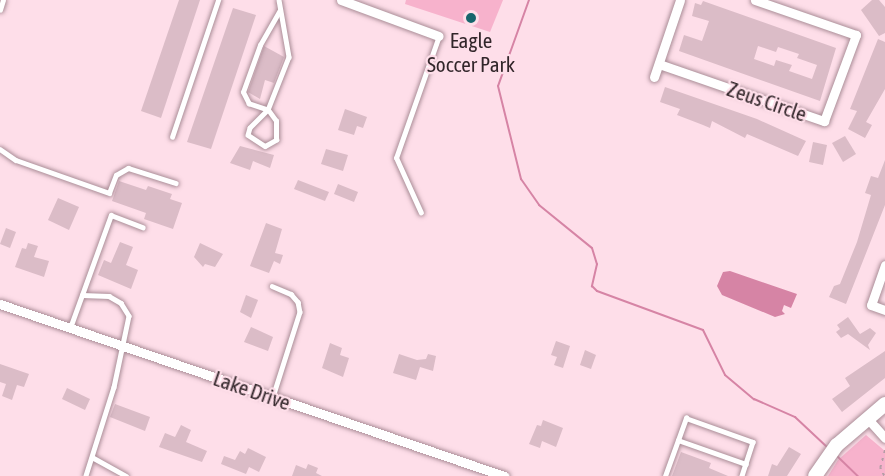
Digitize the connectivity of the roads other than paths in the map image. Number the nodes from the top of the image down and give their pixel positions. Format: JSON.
{"nodes":[{"id":1,"x":3,"y":0,"type":"edge"},
{"id":2,"x":218,"y":0,"type":"edge"},
{"id":3,"x":279,"y":0,"type":"edge"},
{"id":4,"x":341,"y":0,"type":"edge"},
{"id":5,"x":680,"y":0,"type":"edge"},
{"id":6,"x":756,"y":0,"type":"edge"},
{"id":7,"x":0,"y":10,"type":"edge"},
{"id":8,"x":280,"y":10,"type":"junction"},
{"id":9,"x":439,"y":36,"type":"joint"},
{"id":10,"x":659,"y":64,"type":"junction"},
{"id":11,"x":654,"y":77,"type":"dead end"},
{"id":12,"x":268,"y":110,"type":"junction"},
{"id":13,"x":172,"y":137,"type":"dead end"},
{"id":14,"x":0,"y":149,"type":"edge"},
{"id":15,"x":176,"y":183,"type":"dead end"},
{"id":16,"x":421,"y":213,"type":"dead end"},
{"id":17,"x":143,"y":227,"type":"dead end"},
{"id":18,"x":885,"y":265,"type":"edge"},
{"id":19,"x":272,"y":286,"type":"dead end"},
{"id":20,"x":82,"y":295,"type":"junction"},
{"id":21,"x":0,"y":304,"type":"edge"},
{"id":22,"x":885,"y":310,"type":"edge"},
{"id":23,"x":70,"y":328,"type":"junction"},
{"id":24,"x":124,"y":347,"type":"junction"},
{"id":25,"x":273,"y":397,"type":"junction"},
{"id":26,"x":885,"y":404,"type":"edge"},
{"id":27,"x":867,"y":418,"type":"junction"},
{"id":28,"x":885,"y":438,"type":"edge"},
{"id":29,"x":678,"y":441,"type":"junction"},
{"id":30,"x":92,"y":457,"type":"junction"},
{"id":31,"x":746,"y":464,"type":"junction"},
{"id":32,"x":817,"y":472,"type":"edge"},
{"id":33,"x":86,"y":476,"type":"edge"},
{"id":34,"x":126,"y":476,"type":"edge"},
{"id":35,"x":504,"y":476,"type":"edge"},
{"id":36,"x":666,"y":476,"type":"edge"},
{"id":37,"x":742,"y":476,"type":"edge"}],
"edges":[{"from":1,"to":7,"type":"lane"},
{"from":2,"to":13,"type":"lane"},
{"from":3,"to":8,"type":"lane"},
{"from":4,"to":9,"type":"street"},
{"from":5,"to":10,"type":"street"},
{"from":6,"to":10,"type":"street","name":"Zeus Circle"},
{"from":8,"to":12,"type":"lane"},
{"from":8,"to":12,"type":"lane"},
{"from":9,"to":16,"type":"lane"},
{"from":10,"to":11,"type":"street"},
{"from":12,"to":12,"type":"lane"},
{"from":14,"to":15,"type":"lane"},
{"from":17,"to":20,"type":"lane"},
{"from":18,"to":22,"type":"street"},
{"from":19,"to":25,"type":"lane"},
{"from":20,"to":23,"type":"lane"},
{"from":20,"to":24,"type":"lane"},
{"from":21,"to":23,"type":"street","name":"Lake Drive"},
{"from":23,"to":24,"type":"street","name":"Lake Drive"},
{"from":24,"to":25,"type":"street","name":"Lake Drive"},
{"from":24,"to":30,"type":"lane"},
{"from":25,"to":35,"type":"street","name":"Lake Drive"},
{"from":26,"to":27,"type":"street"},
{"from":27,"to":28,"type":"street"},
{"from":27,"to":32,"type":"street"},
{"from":29,"to":31,"type":"lane"},
{"from":29,"to":31,"type":"lane"},
{"from":29,"to":36,"type":"lane"},
{"from":30,"to":33,"type":"lane"},
{"from":30,"to":34,"type":"lane"},
{"from":31,"to":37,"type":"lane"}]}
